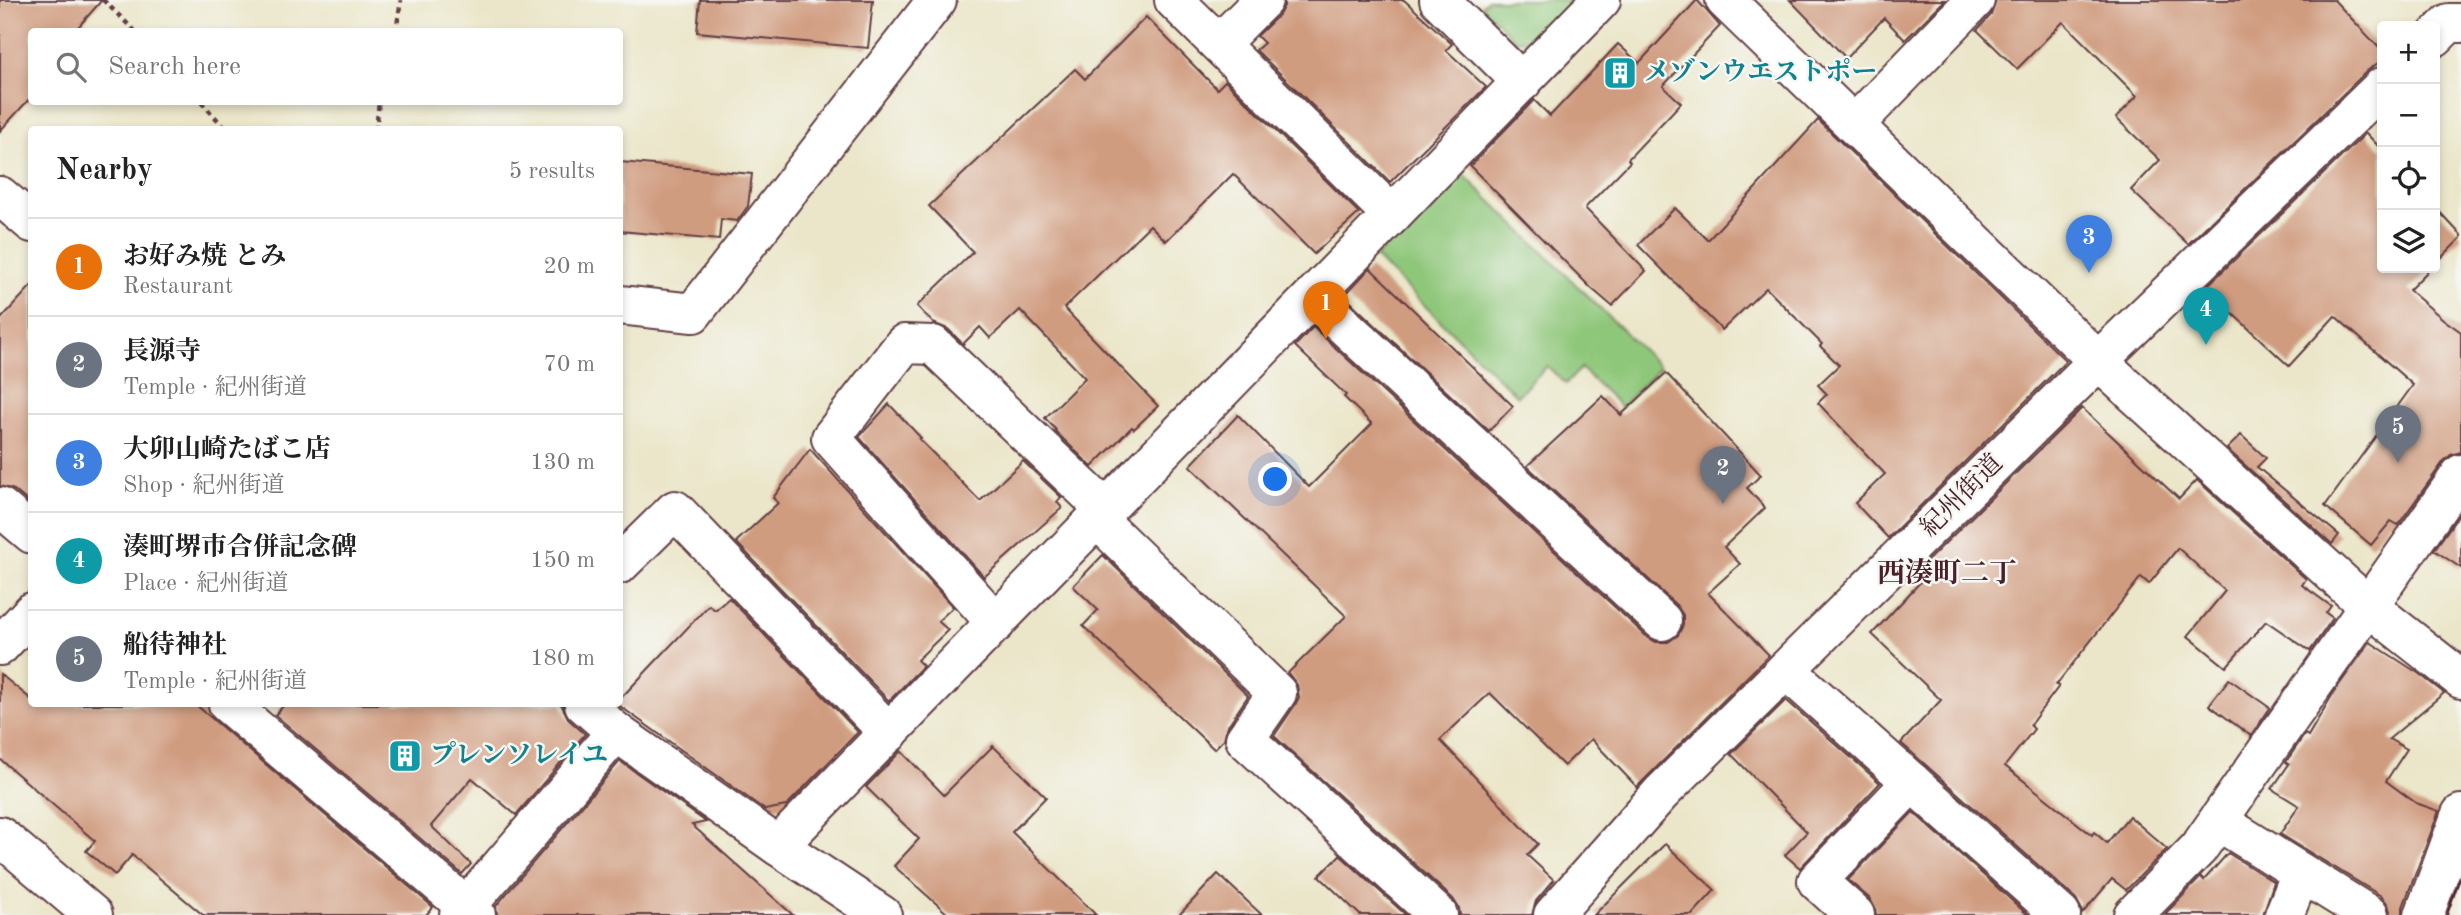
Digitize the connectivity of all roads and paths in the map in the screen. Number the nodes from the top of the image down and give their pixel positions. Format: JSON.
{"nodes":[{"id":1,"x":103,"y":0,"type":"edge"},
{"id":2,"x":401,"y":0,"type":"edge"},
{"id":3,"x":937,"y":0,"type":"edge"},
{"id":4,"x":1174,"y":0,"type":"edge"},
{"id":5,"x":1263,"y":0,"type":"edge"},
{"id":6,"x":1439,"y":0,"type":"edge"},
{"id":7,"x":1601,"y":0,"type":"edge"},
{"id":8,"x":1725,"y":0,"type":"edge"},
{"id":9,"x":1975,"y":0,"type":"edge"},
{"id":10,"x":132,"y":28,"type":"edge"},
{"id":11,"x":397,"y":28,"type":"edge"},
{"id":12,"x":1219,"y":44,"type":"junction"},
{"id":13,"x":1522,"y":82,"type":"junction"},
{"id":14,"x":2377,"y":93,"type":"edge"},
{"id":15,"x":204,"y":105,"type":"edge"},
{"id":16,"x":379,"y":105,"type":"edge"},
{"id":17,"x":1854,"y":125,"type":"junction"},
{"id":18,"x":223,"y":126,"type":"edge"},
{"id":19,"x":376,"y":126,"type":"edge"},
{"id":20,"x":0,"y":196,"type":"edge"},
{"id":21,"x":1392,"y":215,"type":"junction"},
{"id":22,"x":28,"y":220,"type":"edge"},
{"id":23,"x":1313,"y":297,"type":"junction"},
{"id":24,"x":623,"y":305,"type":"edge"},
{"id":25,"x":2098,"y":361,"type":"junction"},
{"id":26,"x":2461,"y":474,"type":"edge"},
{"id":27,"x":0,"y":507,"type":"edge"},
{"id":28,"x":1101,"y":514,"type":"junction"},
{"id":29,"x":28,"y":531,"type":"edge"},
{"id":30,"x":623,"y":561,"type":"edge"},
{"id":31,"x":2368,"y":606,"type":"junction"},
{"id":32,"x":28,"y":616,"type":"edge"},
{"id":33,"x":1662,"y":621,"type":"dead end"},
{"id":34,"x":996,"y":623,"type":"junction"},
{"id":35,"x":0,"y":646,"type":"edge"},
{"id":36,"x":1786,"y":670,"type":"junction"},
{"id":37,"x":2461,"y":680,"type":"edge"},
{"id":38,"x":231,"y":707,"type":"edge"},
{"id":39,"x":587,"y":707,"type":"edge"},
{"id":40,"x":616,"y":732,"type":"junction"},
{"id":41,"x":889,"y":733,"type":"junction"},
{"id":42,"x":1912,"y":782,"type":"junction"},
{"id":43,"x":2461,"y":814,"type":"edge"},
{"id":44,"x":2218,"y":821,"type":"junction"},
{"id":45,"x":0,"y":836,"type":"edge"},
{"id":46,"x":778,"y":846,"type":"junction"},
{"id":47,"x":2301,"y":873,"type":"junction"},
{"id":48,"x":467,"y":912,"type":"edge"},
{"id":49,"x":93,"y":915,"type":"edge"},
{"id":50,"x":882,"y":915,"type":"edge"},
{"id":51,"x":1438,"y":915,"type":"edge"},
{"id":52,"x":1553,"y":915,"type":"edge"},
{"id":53,"x":1855,"y":915,"type":"edge"},
{"id":54,"x":2061,"y":915,"type":"edge"},
{"id":55,"x":2133,"y":915,"type":"edge"},
{"id":56,"x":2284,"y":915,"type":"edge"},
{"id":57,"x":2368,"y":915,"type":"edge"},
{"id":58,"x":2424,"y":915,"type":"edge"}],
"edges":[{"from":1,"to":10,"type":"path"},
{"from":2,"to":11,"type":"path"},
{"from":3,"to":24,"type":"street"},
{"from":4,"to":12,"type":"street"},
{"from":5,"to":12,"type":"street"},
{"from":6,"to":13,"type":"street"},
{"from":7,"to":13,"type":"street"},
{"from":8,"to":17,"type":"street"},
{"from":9,"to":17,"type":"street"},
{"from":12,"to":21,"type":"street"},
{"from":13,"to":21,"type":"street"},
{"from":14,"to":25,"type":"street","name":"紀州街道"},
{"from":15,"to":18,"type":"path"},
{"from":16,"to":19,"type":"path"},
{"from":17,"to":25,"type":"street"},
{"from":20,"to":22,"type":"street"},
{"from":21,"to":23,"type":"street"},
{"from":23,"to":28,"type":"street"},
{"from":23,"to":33,"type":"street"},
{"from":25,"to":31,"type":"street"},
{"from":25,"to":36,"type":"street","name":"紀州街道"},
{"from":26,"to":31,"type":"street"},
{"from":27,"to":29,"type":"street"},
{"from":28,"to":34,"type":"street"},
{"from":28,"to":34,"type":"street"},
{"from":28,"to":51,"type":"street"},
{"from":30,"to":41,"type":"street"},
{"from":31,"to":37,"type":"street"},
{"from":31,"to":44,"type":"street"},
{"from":32,"to":35,"type":"street"},
{"from":34,"to":41,"type":"street"},
{"from":36,"to":42,"type":"street"},
{"from":36,"to":52,"type":"street","name":"紀州街道"},
{"from":38,"to":48,"type":"street"},
{"from":39,"to":40,"type":"street"},
{"from":40,"to":46,"type":"street"},
{"from":40,"to":48,"type":"street"},
{"from":41,"to":46,"type":"street"},
{"from":42,"to":53,"type":"street"},
{"from":42,"to":54,"type":"street"},
{"from":43,"to":58,"type":"street"},
{"from":44,"to":47,"type":"street"},
{"from":44,"to":55,"type":"street"},
{"from":45,"to":49,"type":"street"},
{"from":46,"to":50,"type":"street"},
{"from":47,"to":56,"type":"street"},
{"from":47,"to":57,"type":"street"}]}
